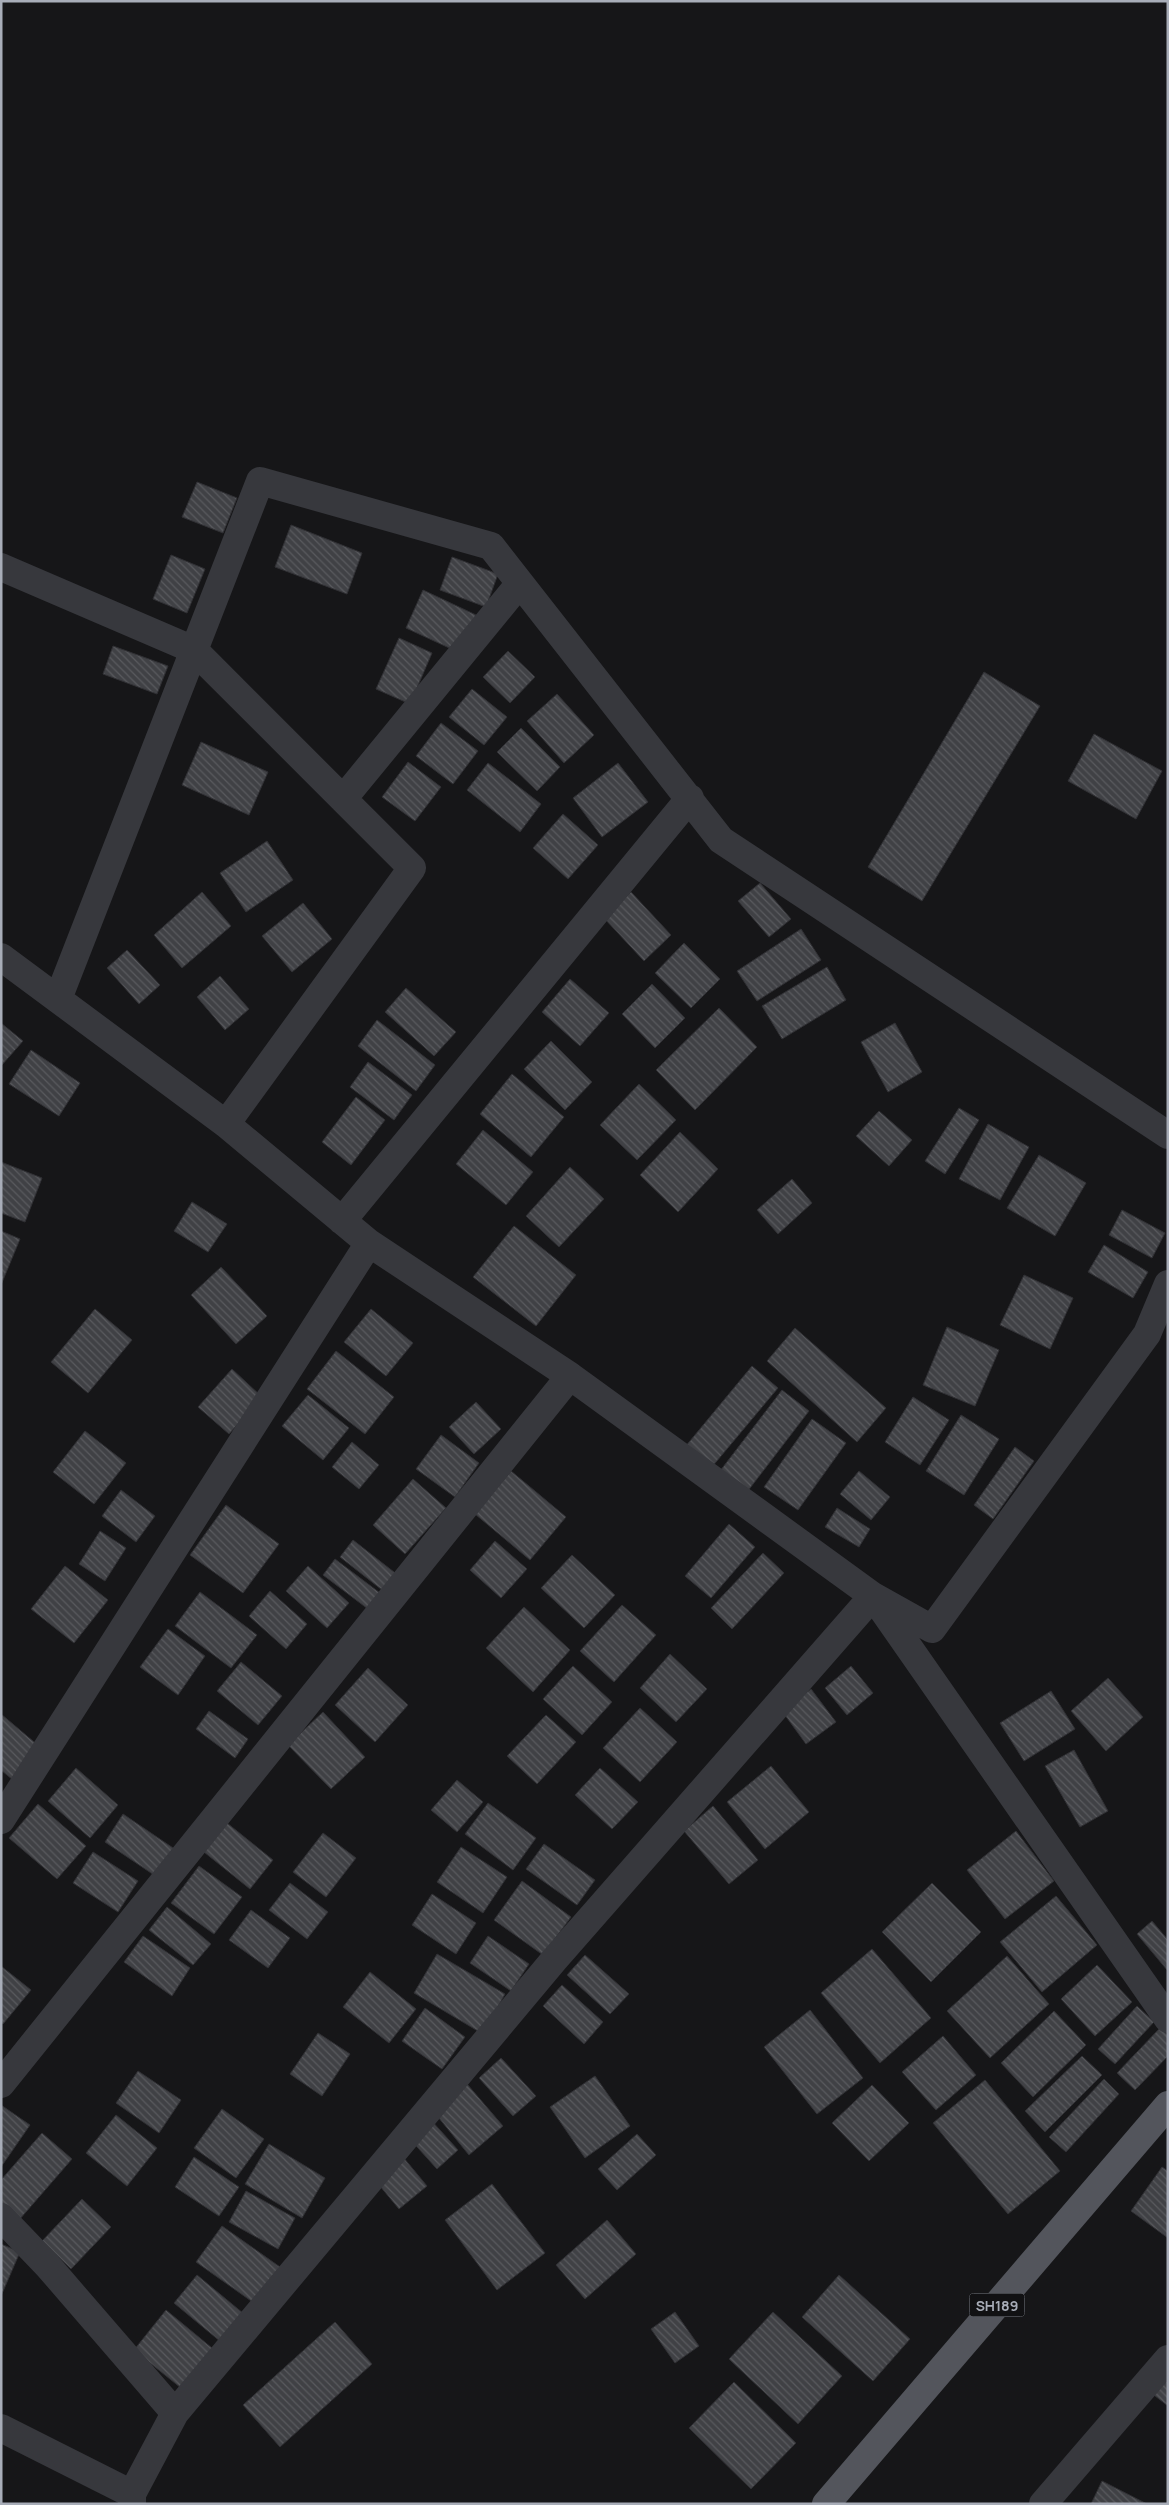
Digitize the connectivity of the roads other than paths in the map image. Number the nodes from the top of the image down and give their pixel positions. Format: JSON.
{"nodes":[{"id":1,"x":1,"y":567,"type":"edge"},
{"id":2,"x":520,"y":583,"type":"junction"},
{"id":3,"x":194,"y":650,"type":"junction"},
{"id":4,"x":690,"y":798,"type":"junction"},
{"id":5,"x":343,"y":799,"type":"junction"},
{"id":6,"x":1,"y":957,"type":"edge"},
{"id":7,"x":58,"y":999,"type":"junction"},
{"id":8,"x":226,"y":1124,"type":"junction"},
{"id":9,"x":1168,"y":1135,"type":"edge"},
{"id":10,"x":342,"y":1221,"type":"junction"},
{"id":11,"x":369,"y":1244,"type":"junction"},
{"id":12,"x":1168,"y":1284,"type":"edge"},
{"id":13,"x":570,"y":1376,"type":"junction"},
{"id":14,"x":873,"y":1596,"type":"junction"},
{"id":15,"x":1,"y":1820,"type":"edge"},
{"id":16,"x":1168,"y":2019,"type":"edge"},
{"id":17,"x":1,"y":2084,"type":"edge"},
{"id":18,"x":1168,"y":2105,"type":"edge"},
{"id":19,"x":1,"y":2217,"type":"edge"},
{"id":20,"x":1168,"y":2359,"type":"edge"},
{"id":21,"x":175,"y":2413,"type":"junction"},
{"id":22,"x":1,"y":2428,"type":"edge"},
{"id":23,"x":132,"y":2499,"type":"edge"},
{"id":24,"x":826,"y":2504,"type":"edge"},
{"id":25,"x":1043,"y":2504,"type":"edge"}],
"edges":[{"from":1,"to":3,"type":"street"},
{"from":2,"to":3,"type":"street"},
{"from":2,"to":4,"type":"street"},
{"from":2,"to":5,"type":"street"},
{"from":3,"to":5,"type":"street"},
{"from":3,"to":7,"type":"street"},
{"from":4,"to":9,"type":"street"},
{"from":4,"to":10,"type":"street"},
{"from":5,"to":8,"type":"street"},
{"from":6,"to":7,"type":"street"},
{"from":7,"to":8,"type":"street"},
{"from":8,"to":10,"type":"street"},
{"from":10,"to":11,"type":"street"},
{"from":11,"to":13,"type":"street"},
{"from":11,"to":15,"type":"street"},
{"from":12,"to":14,"type":"street"},
{"from":13,"to":14,"type":"street"},
{"from":13,"to":17,"type":"street"},
{"from":14,"to":16,"type":"street"},
{"from":14,"to":21,"type":"street"},
{"from":18,"to":24,"type":"main road","number":"SH189"},
{"from":19,"to":21,"type":"street"},
{"from":20,"to":25,"type":"street"},
{"from":21,"to":23,"type":"street"},
{"from":22,"to":23,"type":"street"}]}
